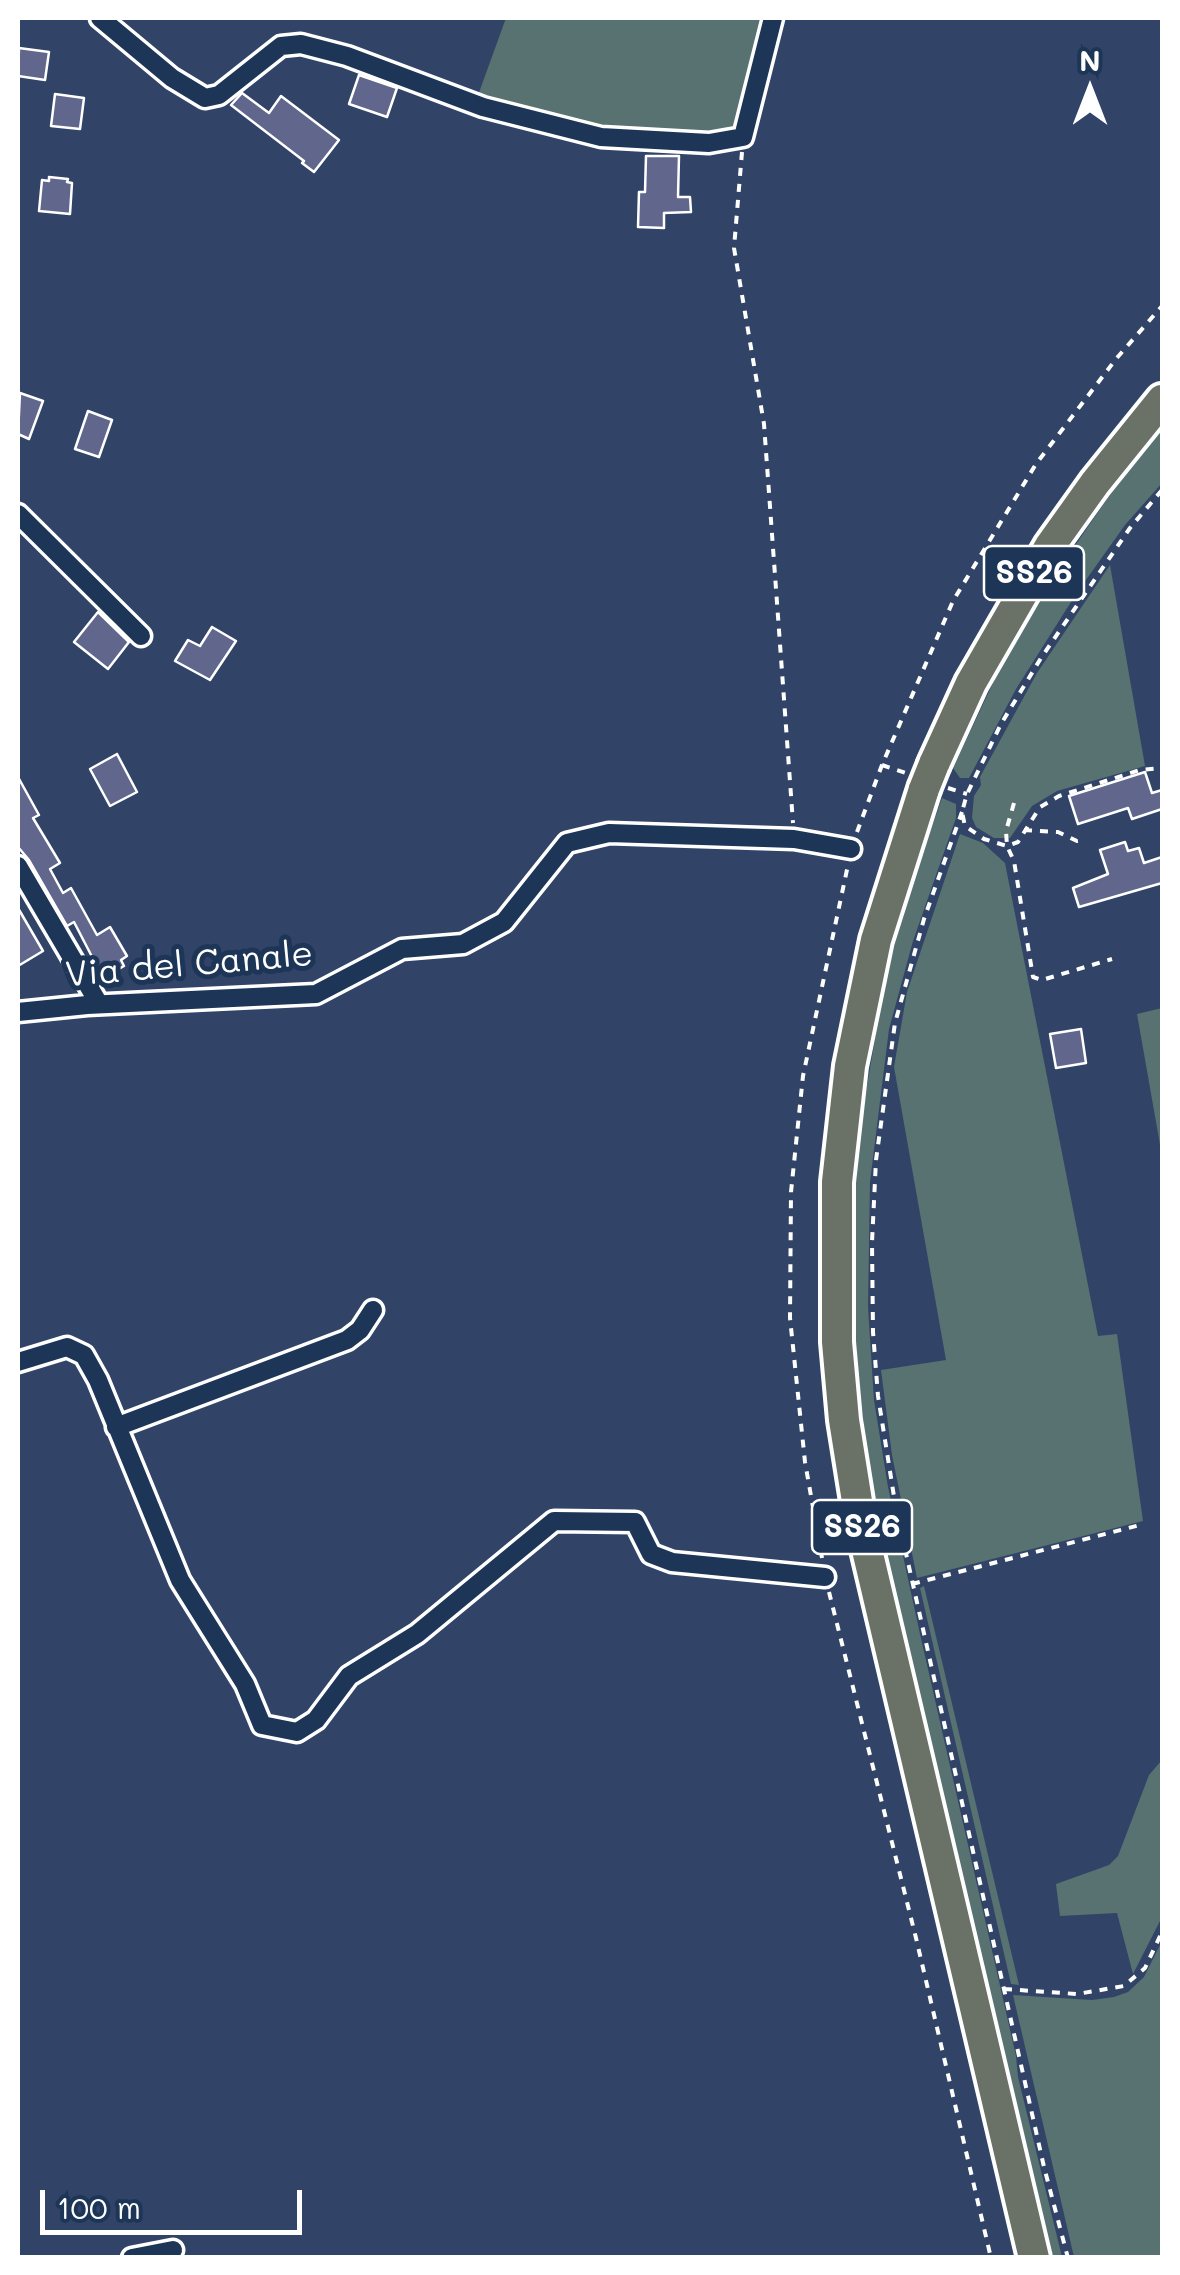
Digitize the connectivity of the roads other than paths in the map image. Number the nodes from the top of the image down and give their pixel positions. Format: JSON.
{"nodes":[{"id":1,"x":100,"y":18,"type":"edge"},
{"id":2,"x":773,"y":18,"type":"edge"},
{"id":3,"x":1162,"y":400,"type":"edge"},
{"id":4,"x":18,"y":514,"type":"edge"},
{"id":5,"x":141,"y":636,"type":"dead end"},
{"id":6,"x":852,"y":849,"type":"road end"},
{"id":7,"x":18,"y":866,"type":"edge"},
{"id":8,"x":99,"y":1004,"type":"junction"},
{"id":9,"x":18,"y":1012,"type":"edge"},
{"id":10,"x":373,"y":1310,"type":"dead end"},
{"id":11,"x":18,"y":1362,"type":"edge"},
{"id":12,"x":116,"y":1427,"type":"junction"},
{"id":13,"x":826,"y":1578,"type":"dead end"},
{"id":14,"x":172,"y":2250,"type":"dead end"},
{"id":15,"x":132,"y":2258,"type":"edge"},
{"id":16,"x":1034,"y":2258,"type":"edge"}],
"edges":[{"from":1,"to":2,"type":"street"},
{"from":3,"to":16,"type":"main road","number":"SS26"},
{"from":4,"to":5,"type":"street"},
{"from":6,"to":8,"type":"street","name":"Via del Canale"},
{"from":7,"to":8,"type":"street"},
{"from":8,"to":9,"type":"street","name":"Via del Canale"},
{"from":10,"to":12,"type":"street"},
{"from":11,"to":12,"type":"street"},
{"from":12,"to":13,"type":"street"},
{"from":14,"to":15,"type":"street"}]}
